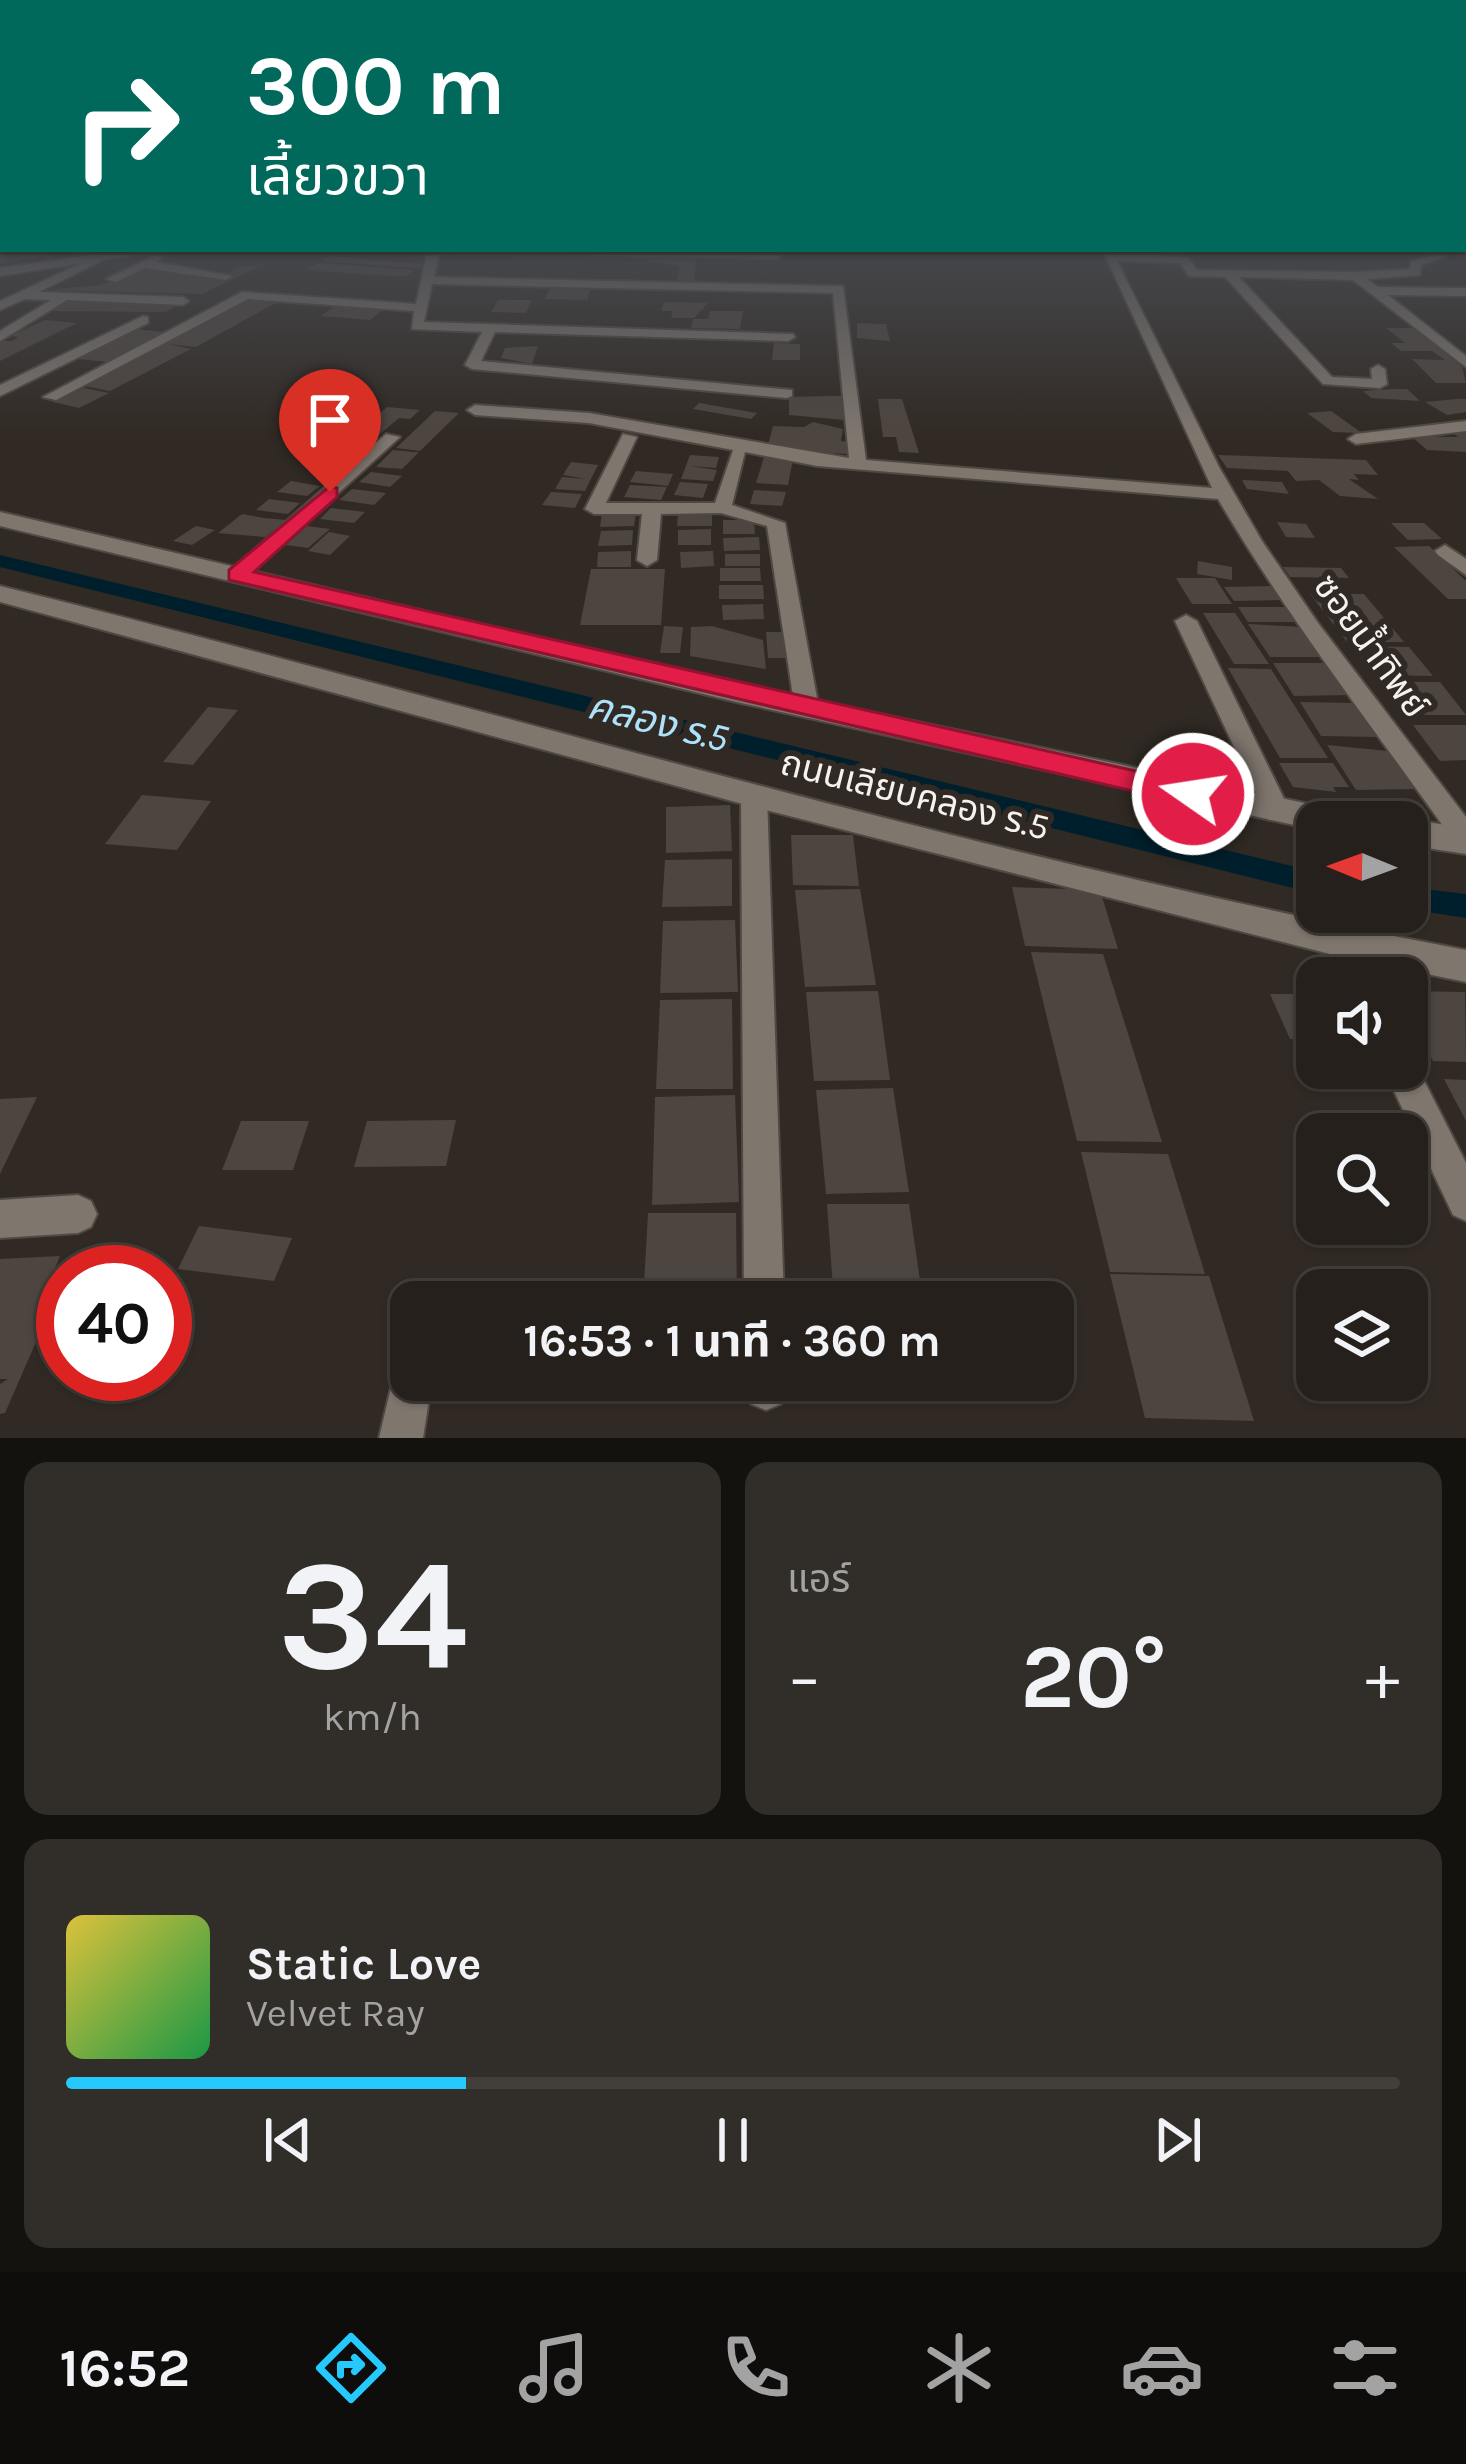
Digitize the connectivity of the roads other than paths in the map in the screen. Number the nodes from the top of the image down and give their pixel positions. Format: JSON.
{"nodes":[{"id":1,"x":58,"y":301,"type":"edge"},
{"id":2,"x":236,"y":301,"type":"edge"},
{"id":3,"x":329,"y":301,"type":"edge"},
{"id":4,"x":422,"y":301,"type":"edge"},
{"id":5,"x":842,"y":301,"type":"edge"},
{"id":6,"x":1137,"y":301,"type":"edge"},
{"id":7,"x":1254,"y":301,"type":"edge"},
{"id":8,"x":1389,"y":301,"type":"edge"},
{"id":9,"x":421,"y":308,"type":"junction"},
{"id":10,"x":143,"y":320,"type":"dead end"},
{"id":11,"x":491,"y":327,"type":"junction"},
{"id":12,"x":788,"y":337,"type":"dead end"},
{"id":13,"x":0,"y":338,"type":"edge"},
{"id":14,"x":1466,"y":363,"type":"edge"},
{"id":15,"x":1378,"y":369,"type":"dead end"},
{"id":16,"x":0,"y":391,"type":"edge"},
{"id":17,"x":787,"y":393,"type":"dead end"},
{"id":18,"x":51,"y":397,"type":"dead end"},
{"id":19,"x":475,"y":410,"type":"dead end"},
{"id":20,"x":1466,"y":426,"type":"edge"},
{"id":21,"x":629,"y":436,"type":"dead end"},
{"id":22,"x":392,"y":437,"type":"dead end"},
{"id":23,"x":1356,"y":439,"type":"dead end"},
{"id":24,"x":738,"y":454,"type":"dead end"},
{"id":25,"x":858,"y":464,"type":"junction"},
{"id":26,"x":1225,"y":494,"type":"junction"},
{"id":27,"x":722,"y":508,"type":"junction"},
{"id":28,"x":652,"y":509,"type":"junction"},
{"id":29,"x":0,"y":519,"type":"edge"},
{"id":30,"x":1445,"y":551,"type":"dead end"},
{"id":31,"x":647,"y":560,"type":"dead end"},
{"id":32,"x":1466,"y":569,"type":"edge"},
{"id":33,"x":237,"y":575,"type":"junction"},
{"id":34,"x":0,"y":593,"type":"edge"},
{"id":35,"x":1186,"y":621,"type":"dead end"},
{"id":36,"x":807,"y":709,"type":"junction"},
{"id":37,"x":754,"y":795,"type":"junction"},
{"id":38,"x":1278,"y":813,"type":"junction"},
{"id":39,"x":1296,"y":816,"type":"edge"},
{"id":40,"x":1428,"y":834,"type":"edge"},
{"id":41,"x":1466,"y":839,"type":"edge"},
{"id":42,"x":1338,"y":941,"type":"junction"},
{"id":43,"x":1346,"y":957,"type":"edge"},
{"id":44,"x":1466,"y":965,"type":"edge"},
{"id":45,"x":1410,"y":1089,"type":"edge"},
{"id":46,"x":1466,"y":1202,"type":"edge"},
{"id":47,"x":78,"y":1214,"type":"dead end"},
{"id":48,"x":0,"y":1219,"type":"edge"},
{"id":49,"x":764,"y":1281,"type":"edge"},
{"id":50,"x":408,"y":1401,"type":"edge"},
{"id":51,"x":401,"y":1438,"type":"edge"}],
"edges":[{"from":1,"to":13,"type":"street"},
{"from":2,"to":18,"type":"street"},
{"from":3,"to":9,"type":"street"},
{"from":4,"to":9,"type":"street"},
{"from":5,"to":25,"type":"street"},
{"from":6,"to":26,"type":"street","name":"ซอยน้ำทิพย์"},
{"from":7,"to":15,"type":"street"},
{"from":8,"to":14,"type":"street"},
{"from":9,"to":11,"type":"street"},
{"from":10,"to":16,"type":"street"},
{"from":11,"to":12,"type":"street"},
{"from":11,"to":17,"type":"street"},
{"from":19,"to":25,"type":"street"},
{"from":20,"to":23,"type":"street"},
{"from":21,"to":28,"type":"street"},
{"from":22,"to":33,"type":"street"},
{"from":24,"to":27,"type":"street"},
{"from":25,"to":26,"type":"street"},
{"from":26,"to":41,"type":"street","name":"ซอยน้ำทิพย์"},
{"from":27,"to":28,"type":"street"},
{"from":27,"to":36,"type":"street"},
{"from":28,"to":31,"type":"street"},
{"from":29,"to":33,"type":"street","name":"ถนนเลียบคลอง ร.5"},
{"from":30,"to":32,"type":"street"},
{"from":33,"to":36,"type":"street","name":"ถนนเลียบคลอง ร.5"},
{"from":34,"to":37,"type":"street","name":"ถนนเลียบคลอง ร.5"},
{"from":35,"to":38,"type":"street"},
{"from":36,"to":38,"type":"street","name":"ถนนเลียบคลอง ร.5"},
{"from":37,"to":42,"type":"street","name":"ถนนเลียบคลอง ร.5"},
{"from":37,"to":49,"type":"street"},
{"from":38,"to":39,"type":"street","name":"ถนนเลียบคลอง ร.5"},
{"from":40,"to":41,"type":"street"},
{"from":42,"to":43,"type":"street"},
{"from":42,"to":44,"type":"street","name":"ถนนเลียบคลอง ร.5"},
{"from":45,"to":46,"type":"street"},
{"from":47,"to":48,"type":"street"},
{"from":50,"to":51,"type":"street"}]}
